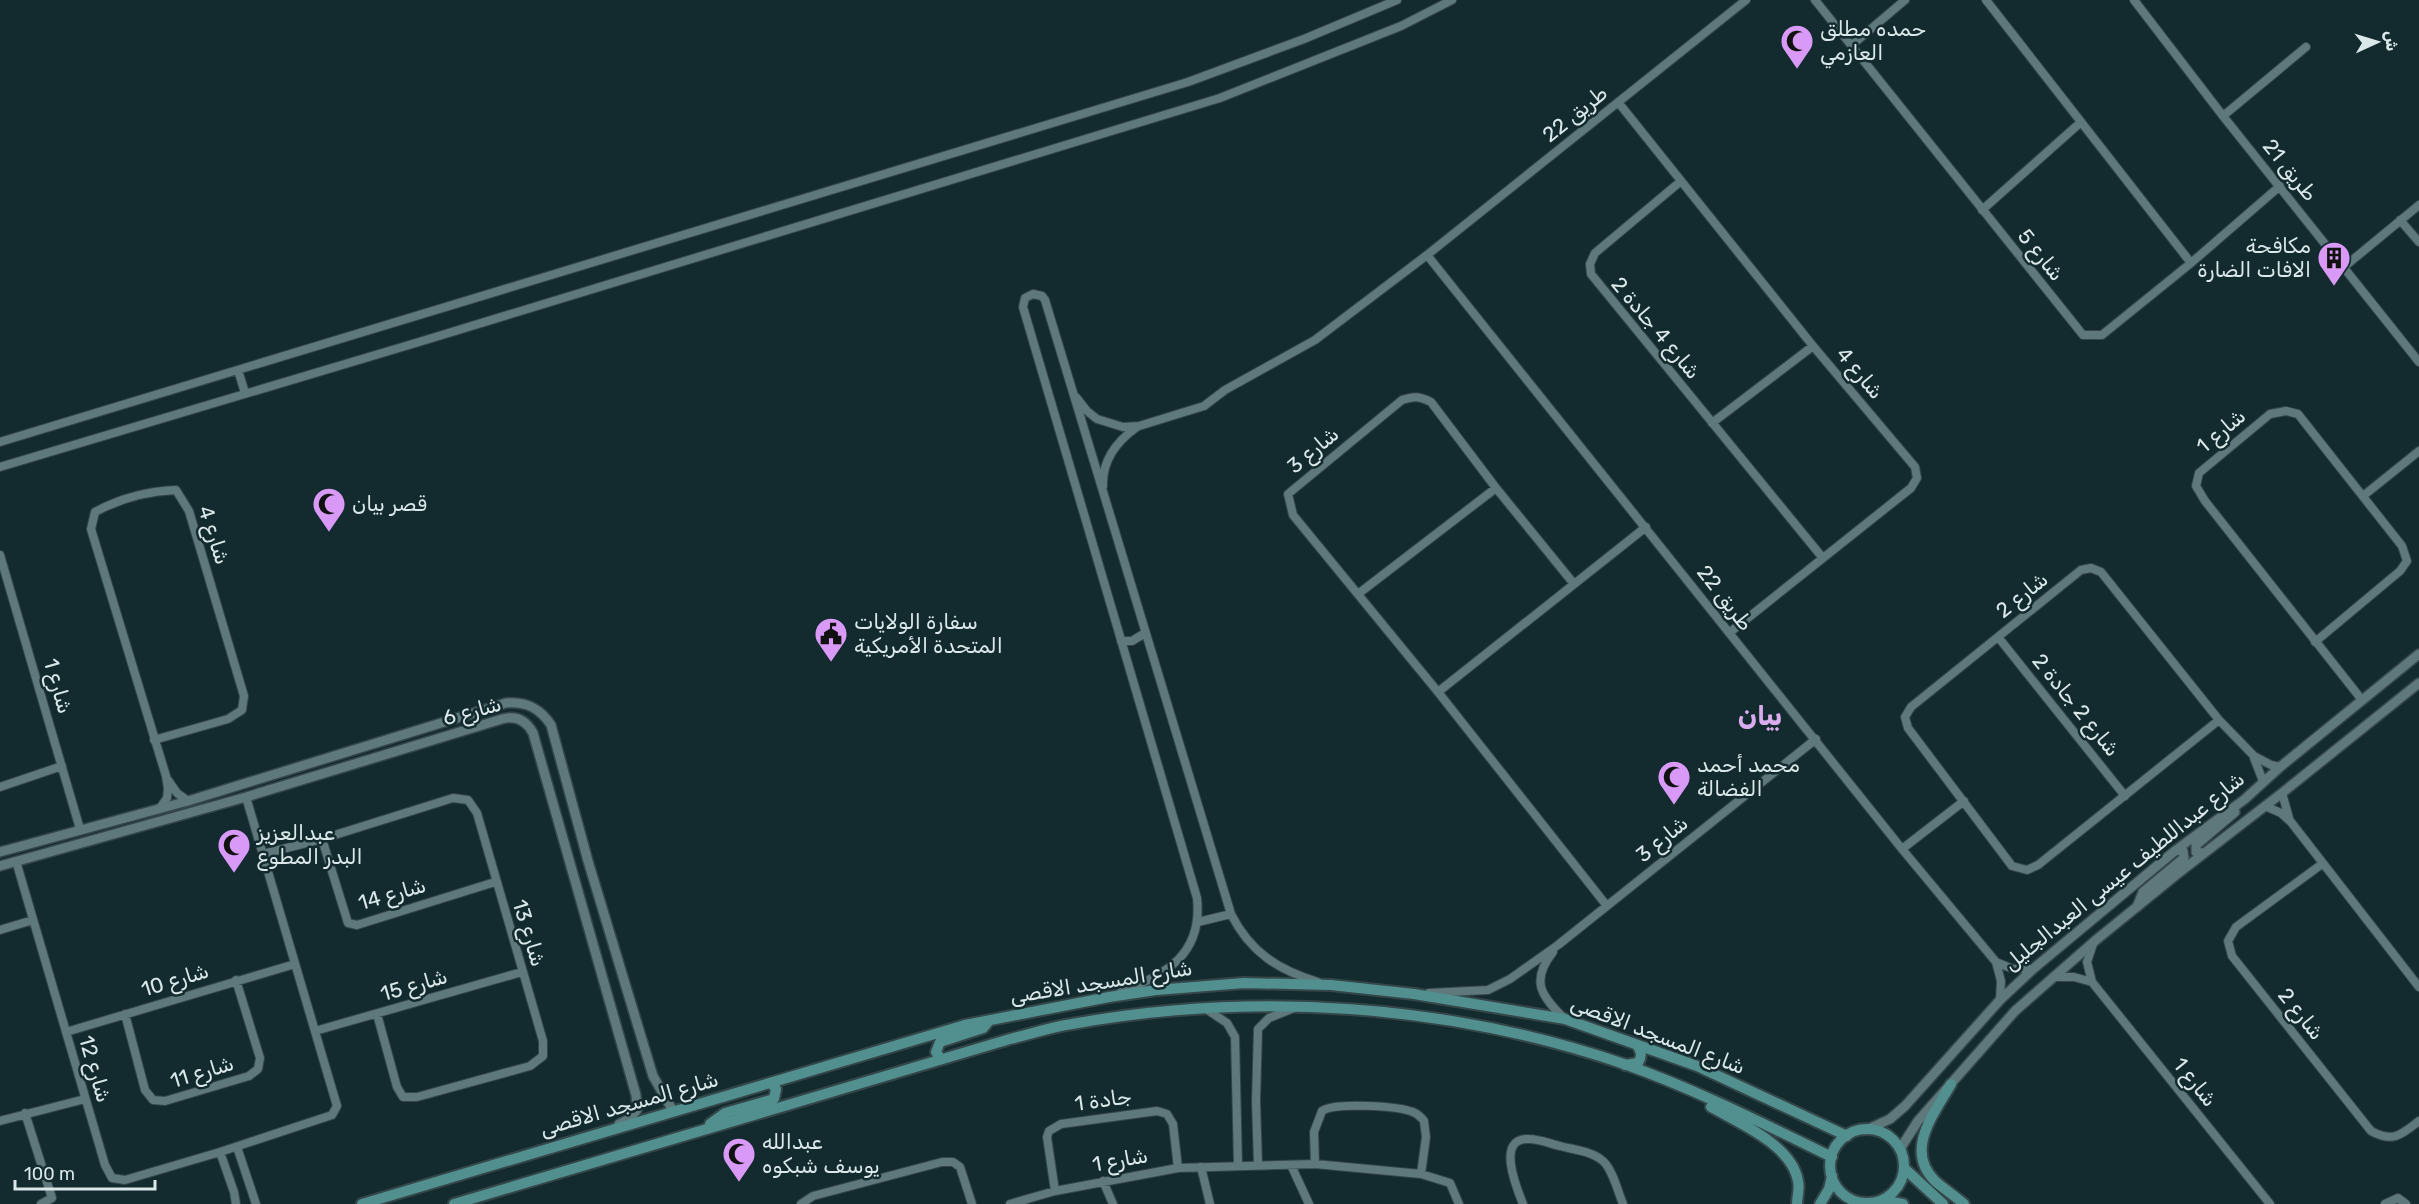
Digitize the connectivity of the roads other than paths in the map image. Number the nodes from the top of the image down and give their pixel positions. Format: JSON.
{"nodes":[{"id":1,"x":1397,"y":0,"type":"edge"},
{"id":2,"x":1452,"y":0,"type":"edge"},
{"id":3,"x":1746,"y":0,"type":"edge"},
{"id":4,"x":1815,"y":0,"type":"edge"},
{"id":5,"x":1905,"y":0,"type":"edge"},
{"id":6,"x":1986,"y":0,"type":"edge"},
{"id":7,"x":2134,"y":0,"type":"edge"},
{"id":8,"x":1852,"y":45,"type":"junction"},
{"id":9,"x":2306,"y":46,"type":"dead end"},
{"id":10,"x":1618,"y":102,"type":"junction"},
{"id":11,"x":2223,"y":116,"type":"junction"},
{"id":12,"x":2081,"y":122,"type":"junction"},
{"id":13,"x":1681,"y":182,"type":"junction"},
{"id":14,"x":2280,"y":186,"type":"junction"},
{"id":15,"x":2419,"y":205,"type":"edge"},
{"id":16,"x":1983,"y":210,"type":"junction"},
{"id":17,"x":2400,"y":220,"type":"junction"},
{"id":18,"x":2419,"y":242,"type":"edge"},
{"id":19,"x":1427,"y":255,"type":"junction"},
{"id":20,"x":2191,"y":263,"type":"junction"},
{"id":21,"x":2344,"y":267,"type":"junction"},
{"id":22,"x":1813,"y":346,"type":"junction"},
{"id":23,"x":2419,"y":362,"type":"edge"},
{"id":24,"x":238,"y":370,"type":"junction"},
{"id":25,"x":1071,"y":389,"type":"junction"},
{"id":26,"x":245,"y":393,"type":"junction"},
{"id":27,"x":1712,"y":423,"type":"junction"},
{"id":28,"x":1139,"y":426,"type":"junction"},
{"id":29,"x":0,"y":442,"type":"edge"},
{"id":30,"x":2419,"y":451,"type":"edge"},
{"id":31,"x":0,"y":467,"type":"edge"},
{"id":32,"x":1496,"y":488,"type":"junction"},
{"id":33,"x":1104,"y":495,"type":"junction"},
{"id":34,"x":2363,"y":496,"type":"junction"},
{"id":35,"x":1646,"y":527,"type":"junction"},
{"id":36,"x":0,"y":555,"type":"edge"},
{"id":37,"x":1822,"y":557,"type":"junction"},
{"id":38,"x":1574,"y":584,"type":"junction"},
{"id":39,"x":1358,"y":594,"type":"junction"},
{"id":40,"x":1145,"y":633,"type":"junction"},
{"id":41,"x":1729,"y":633,"type":"junction"},
{"id":42,"x":1998,"y":637,"type":"junction"},
{"id":43,"x":1121,"y":641,"type":"junction"},
{"id":44,"x":2315,"y":642,"type":"junction"},
{"id":45,"x":2419,"y":654,"type":"edge"},
{"id":46,"x":2419,"y":683,"type":"edge"},
{"id":47,"x":1438,"y":692,"type":"junction"},
{"id":48,"x":2362,"y":700,"type":"junction"},
{"id":49,"x":462,"y":717,"type":"junction"},
{"id":50,"x":2219,"y":720,"type":"junction"},
{"id":51,"x":466,"y":730,"type":"junction"},
{"id":52,"x":1816,"y":739,"type":"junction"},
{"id":53,"x":154,"y":740,"type":"junction"},
{"id":54,"x":2254,"y":756,"type":"junction"},
{"id":55,"x":62,"y":766,"type":"junction"},
{"id":56,"x":2280,"y":767,"type":"junction"},
{"id":57,"x":166,"y":776,"type":"junction"},
{"id":58,"x":2263,"y":781,"type":"junction"},
{"id":59,"x":0,"y":787,"type":"edge"},
{"id":60,"x":2282,"y":793,"type":"junction"},
{"id":61,"x":2125,"y":796,"type":"junction"},
{"id":62,"x":246,"y":797,"type":"junction"},
{"id":63,"x":2246,"y":799,"type":"junction"},
{"id":64,"x":188,"y":801,"type":"junction"},
{"id":65,"x":1964,"y":801,"type":"junction"},
{"id":66,"x":2265,"y":806,"type":"junction"},
{"id":67,"x":160,"y":808,"type":"junction"},
{"id":68,"x":2291,"y":822,"type":"junction"},
{"id":69,"x":80,"y":829,"type":"junction"},
{"id":70,"x":322,"y":839,"type":"junction"},
{"id":71,"x":1902,"y":849,"type":"junction"},
{"id":72,"x":2176,"y":850,"type":"junction"},
{"id":73,"x":0,"y":852,"type":"edge"},
{"id":74,"x":2204,"y":853,"type":"junction"},
{"id":75,"x":263,"y":854,"type":"junction"},
{"id":76,"x":16,"y":861,"type":"junction"},
{"id":77,"x":2322,"y":864,"type":"junction"},
{"id":78,"x":0,"y":866,"type":"edge"},
{"id":79,"x":495,"y":882,"type":"junction"},
{"id":80,"x":1607,"y":906,"type":"junction"},
{"id":81,"x":2137,"y":906,"type":"junction"},
{"id":82,"x":1231,"y":914,"type":"junction"},
{"id":83,"x":33,"y":920,"type":"junction"},
{"id":84,"x":1198,"y":922,"type":"junction"},
{"id":85,"x":0,"y":930,"type":"edge"},
{"id":86,"x":2096,"y":940,"type":"junction"},
{"id":87,"x":1558,"y":945,"type":"junction"},
{"id":88,"x":1996,"y":962,"type":"junction"},
{"id":89,"x":295,"y":963,"type":"junction"},
{"id":90,"x":2033,"y":969,"type":"junction"},
{"id":91,"x":522,"y":972,"type":"junction"},
{"id":92,"x":2054,"y":977,"type":"junction"},
{"id":93,"x":236,"y":981,"type":"junction"},
{"id":94,"x":2092,"y":982,"type":"junction"},
{"id":95,"x":1331,"y":985,"type":"junction"},
{"id":96,"x":2419,"y":987,"type":"edge"},
{"id":97,"x":1414,"y":994,"type":"junction"},
{"id":98,"x":1109,"y":997,"type":"junction"},
{"id":99,"x":2000,"y":1000,"type":"junction"},
{"id":100,"x":1298,"y":1006,"type":"junction"},
{"id":101,"x":1206,"y":1009,"type":"junction"},
{"id":102,"x":125,"y":1014,"type":"junction"},
{"id":103,"x":377,"y":1014,"type":"junction"},
{"id":104,"x":1565,"y":1019,"type":"junction"},
{"id":105,"x":991,"y":1020,"type":"junction"},
{"id":106,"x":315,"y":1031,"type":"junction"},
{"id":107,"x":66,"y":1032,"type":"junction"},
{"id":108,"x":1637,"y":1045,"type":"junction"},
{"id":109,"x":647,"y":1058,"type":"junction"},
{"id":110,"x":940,"y":1058,"type":"junction"},
{"id":111,"x":628,"y":1065,"type":"junction"},
{"id":112,"x":1625,"y":1065,"type":"junction"},
{"id":113,"x":771,"y":1083,"type":"junction"},
{"id":114,"x":1672,"y":1084,"type":"junction"},
{"id":115,"x":1951,"y":1084,"type":"junction"},
{"id":116,"x":85,"y":1099,"type":"junction"},
{"id":117,"x":673,"y":1111,"type":"junction"},
{"id":118,"x":25,"y":1113,"type":"junction"},
{"id":119,"x":0,"y":1121,"type":"edge"},
{"id":120,"x":2419,"y":1121,"type":"edge"},
{"id":121,"x":702,"y":1130,"type":"junction"},
{"id":122,"x":1866,"y":1130,"type":"junction"},
{"id":123,"x":605,"y":1132,"type":"junction"},
{"id":124,"x":1847,"y":1136,"type":"junction"},
{"id":125,"x":237,"y":1147,"type":"junction"},
{"id":126,"x":1900,"y":1149,"type":"junction"},
{"id":127,"x":220,"y":1152,"type":"junction"},
{"id":128,"x":1832,"y":1157,"type":"junction"},
{"id":129,"x":1316,"y":1164,"type":"junction"},
{"id":130,"x":1238,"y":1165,"type":"junction"},
{"id":131,"x":1258,"y":1165,"type":"junction"},
{"id":132,"x":1291,"y":1165,"type":"junction"},
{"id":133,"x":1201,"y":1167,"type":"junction"},
{"id":134,"x":1178,"y":1168,"type":"junction"},
{"id":135,"x":1904,"y":1168,"type":"junction"},
{"id":136,"x":1421,"y":1174,"type":"junction"},
{"id":137,"x":1832,"y":1176,"type":"junction"},
{"id":138,"x":1103,"y":1180,"type":"junction"},
{"id":139,"x":1055,"y":1191,"type":"junction"},
{"id":140,"x":1882,"y":1200,"type":"junction"},
{"id":141,"x":1015,"y":1203,"type":"edge"},
{"id":142,"x":1859,"y":1203,"type":"edge"},
{"id":143,"x":41,"y":1204,"type":"edge"},
{"id":144,"x":236,"y":1204,"type":"edge"},
{"id":145,"x":256,"y":1204,"type":"edge"},
{"id":146,"x":362,"y":1204,"type":"edge"},
{"id":147,"x":454,"y":1204,"type":"edge"},
{"id":148,"x":801,"y":1204,"type":"edge"},
{"id":149,"x":972,"y":1204,"type":"edge"},
{"id":150,"x":1113,"y":1204,"type":"edge"},
{"id":151,"x":1210,"y":1204,"type":"edge"},
{"id":152,"x":1309,"y":1204,"type":"edge"},
{"id":153,"x":1459,"y":1204,"type":"edge"},
{"id":154,"x":1523,"y":1204,"type":"edge"},
{"id":155,"x":1623,"y":1204,"type":"edge"},
{"id":156,"x":1797,"y":1204,"type":"edge"},
{"id":157,"x":1820,"y":1204,"type":"edge"},
{"id":158,"x":1903,"y":1204,"type":"edge"},
{"id":159,"x":1943,"y":1204,"type":"edge"},
{"id":160,"x":1964,"y":1204,"type":"edge"},
{"id":161,"x":2270,"y":1204,"type":"edge"},
{"id":162,"x":2385,"y":1204,"type":"edge"},
{"id":163,"x":2406,"y":1204,"type":"edge"}],
"edges":[{"from":1,"to":24,"type":"street"},
{"from":2,"to":26,"type":"street"},
{"from":3,"to":10,"type":"street","name":"طريق 22"},
{"from":4,"to":8,"type":"street","name":"شارع 5"},
{"from":5,"to":8,"type":"street"},
{"from":6,"to":12,"type":"street"},
{"from":7,"to":11,"type":"street","name":"طريق 21"},
{"from":8,"to":16,"type":"street","name":"شارع 5"},
{"from":9,"to":11,"type":"street"},
{"from":10,"to":13,"type":"street","name":"شارع 4"},
{"from":10,"to":19,"type":"street","name":"طريق 22"},
{"from":11,"to":14,"type":"street","name":"طريق 21"},
{"from":12,"to":16,"type":"street"},
{"from":12,"to":20,"type":"street"},
{"from":13,"to":22,"type":"street","name":"شارع 4"},
{"from":13,"to":27,"type":"street","name":"شارع 4 جادة 2"},
{"from":14,"to":20,"type":"street","name":"شارع 5"},
{"from":14,"to":21,"type":"street","name":"طريق 21"},
{"from":15,"to":17,"type":"street"},
{"from":16,"to":20,"type":"street","name":"شارع 5"},
{"from":17,"to":18,"type":"street"},
{"from":17,"to":21,"type":"street"},
{"from":19,"to":28,"type":"street","name":"طريق 22"},
{"from":19,"to":35,"type":"street","name":"طريق 22"},
{"from":21,"to":23,"type":"street","name":"طريق 21"},
{"from":22,"to":27,"type":"street"},
{"from":22,"to":37,"type":"street","name":"شارع 4"},
{"from":24,"to":26,"type":"street"},
{"from":24,"to":29,"type":"street"},
{"from":25,"to":28,"type":"street","name":"طريق 22"},
{"from":25,"to":33,"type":"street"},
{"from":25,"to":43,"type":"street"},
{"from":26,"to":31,"type":"street"},
{"from":27,"to":37,"type":"street","name":"شارع 4 جادة 2"},
{"from":28,"to":33,"type":"street","name":"طريق 22"},
{"from":30,"to":34,"type":"street"},
{"from":32,"to":38,"type":"street","name":"شارع 3"},
{"from":32,"to":39,"type":"street"},
{"from":32,"to":39,"type":"street","name":"شارع 3"},
{"from":33,"to":40,"type":"street"},
{"from":34,"to":44,"type":"street","name":"شارع 1"},
{"from":34,"to":44,"type":"street","name":"شارع 1"},
{"from":35,"to":38,"type":"street"},
{"from":35,"to":41,"type":"street","name":"طريق 22"},
{"from":36,"to":55,"type":"street","name":"شارع 1"},
{"from":37,"to":41,"type":"street","name":"شارع 4"},
{"from":38,"to":47,"type":"street"},
{"from":39,"to":47,"type":"street","name":"شارع 3"},
{"from":40,"to":43,"type":"street"},
{"from":40,"to":82,"type":"street"},
{"from":41,"to":52,"type":"street","name":"طريق 22"},
{"from":42,"to":50,"type":"street","name":"شارع 2"},
{"from":42,"to":61,"type":"street","name":"شارع 2 جادة 2"},
{"from":42,"to":65,"type":"street","name":"شارع 2"},
{"from":43,"to":84,"type":"street"},
{"from":44,"to":48,"type":"street","name":"شارع 1"},
{"from":45,"to":48,"type":"street","name":"شارع عبداللطيف عيسى العبدالجليل"},
{"from":46,"to":60,"type":"street","name":"شارع عبداللطيف عيسى العبدالجليل"},
{"from":47,"to":80,"type":"street","name":"شارع 3"},
{"from":48,"to":56,"type":"street","name":"شارع عبداللطيف عيسى العبدالجليل"},
{"from":49,"to":51,"type":"street"},
{"from":49,"to":64,"type":"street","name":"شارع 6"},
{"from":49,"to":109,"type":"street","name":"شارع 6"},
{"from":50,"to":54,"type":"street","name":"شارع 2"},
{"from":50,"to":61,"type":"street","name":"شارع 2"},
{"from":51,"to":62,"type":"street","name":"شارع 6"},
{"from":51,"to":111,"type":"street","name":"شارع 6"},
{"from":52,"to":71,"type":"street","name":"طريق 22"},
{"from":52,"to":80,"type":"street","name":"شارع 3"},
{"from":53,"to":53,"type":"street","name":"شارع 4"},
{"from":53,"to":57,"type":"street","name":"شارع 4"},
{"from":54,"to":56,"type":"street","name":"شارع 2"},
{"from":54,"to":58,"type":"street","name":"شارع 2"},
{"from":55,"to":59,"type":"street"},
{"from":55,"to":69,"type":"street","name":"شارع 1"},
{"from":56,"to":58,"type":"street","name":"شارع عبداللطيف عيسى العبدالجليل"},
{"from":57,"to":64,"type":"street","name":"شارع 4"},
{"from":57,"to":67,"type":"street","name":"شارع 4"},
{"from":58,"to":63,"type":"street","name":"شارع عبداللطيف عيسى العبدالجليل"},
{"from":60,"to":66,"type":"street","name":"شارع عبداللطيف عيسى العبدالجليل"},
{"from":60,"to":68,"type":"street"},
{"from":61,"to":65,"type":"street","name":"شارع 2"},
{"from":62,"to":75,"type":"street","name":"شارع 12"},
{"from":62,"to":76,"type":"street","name":"شارع 6"},
{"from":63,"to":72,"type":"street","name":"شارع عبداللطيف عيسى العبدالجليل"},
{"from":63,"to":74,"type":"street"},
{"from":64,"to":67,"type":"street","name":"شارع 6"},
{"from":65,"to":71,"type":"street"},
{"from":66,"to":68,"type":"street"},
{"from":66,"to":74,"type":"street","name":"شارع عبداللطيف عيسى العبدالجليل"},
{"from":67,"to":69,"type":"street","name":"شارع 6"},
{"from":68,"to":77,"type":"street"},
{"from":69,"to":73,"type":"street","name":"شارع 6"},
{"from":70,"to":75,"type":"street","name":"شارع 13"},
{"from":70,"to":79,"type":"street","name":"شارع 13"},
{"from":70,"to":79,"type":"street","name":"شارع 14"},
{"from":71,"to":88,"type":"street","name":"طريق 22"},
{"from":72,"to":81,"type":"street"},
{"from":72,"to":90,"type":"street","name":"شارع عبداللطيف عيسى العبدالجليل"},
{"from":74,"to":81,"type":"street","name":"شارع عبداللطيف عيسى العبدالجليل"},
{"from":75,"to":89,"type":"street","name":"شارع 12"},
{"from":76,"to":78,"type":"street","name":"شارع 6"},
{"from":76,"to":83,"type":"street","name":"شارع 12"},
{"from":77,"to":96,"type":"street"},
{"from":77,"to":120,"type":"street","name":"شارع 2"},
{"from":79,"to":91,"type":"street","name":"شارع 13"},
{"from":80,"to":87,"type":"street","name":"شارع 3"},
{"from":81,"to":86,"type":"street","name":"شارع عبداللطيف عيسى العبدالجليل"},
{"from":82,"to":84,"type":"street"},
{"from":82,"to":95,"type":"street"},
{"from":83,"to":85,"type":"street"},
{"from":83,"to":107,"type":"street","name":"شارع 12"},
{"from":84,"to":98,"type":"street"},
{"from":86,"to":92,"type":"street","name":"شارع عبداللطيف عيسى العبدالجليل"},
{"from":86,"to":94,"type":"street"},
{"from":87,"to":97,"type":"street","name":"شارع 3"},
{"from":87,"to":104,"type":"street","name":"شارع 3"},
{"from":88,"to":90,"type":"street"},
{"from":88,"to":99,"type":"street"},
{"from":89,"to":93,"type":"street","name":"شارع 10"},
{"from":89,"to":106,"type":"street","name":"شارع 12"},
{"from":90,"to":99,"type":"street","name":"شارع عبداللطيف عيسى العبدالجليل"},
{"from":91,"to":103,"type":"street","name":"شارع 15"},
{"from":91,"to":103,"type":"street","name":"شارع 13"},
{"from":92,"to":94,"type":"street"},
{"from":92,"to":115,"type":"street","name":"شارع عبداللطيف عيسى العبدالجليل"},
{"from":93,"to":102,"type":"street","name":"شارع 10"},
{"from":93,"to":102,"type":"street","name":"شارع 11"},
{"from":94,"to":161,"type":"street","name":"شارع 1"},
{"from":95,"to":97,"type":"main road","name":"شارع المسجد الاقصى"},
{"from":95,"to":98,"type":"main road","name":"شارع المسجد الاقصى"},
{"from":97,"to":104,"type":"main road","name":"شارع المسجد الاقصى"},
{"from":98,"to":105,"type":"main road","name":"شارع المسجد الاقصى"},
{"from":99,"to":122,"type":"street","name":"شارع عبداللطيف عيسى العبدالجليل"},
{"from":100,"to":101,"type":"main road","name":"شارع المسجد الاقصى"},
{"from":100,"to":112,"type":"main road","name":"شارع المسجد الاقصى"},
{"from":100,"to":131,"type":"street"},
{"from":101,"to":110,"type":"main road","name":"شارع المسجد الاقصى"},
{"from":101,"to":130,"type":"street"},
{"from":102,"to":107,"type":"street","name":"شارع 10"},
{"from":103,"to":106,"type":"street","name":"شارع 15"},
{"from":104,"to":108,"type":"main road","name":"شارع المسجد الاقصى"},
{"from":105,"to":110,"type":"main road"},
{"from":105,"to":113,"type":"main road","name":"شارع المسجد الاقصى"},
{"from":106,"to":125,"type":"street","name":"شارع 12"},
{"from":107,"to":116,"type":"street","name":"شارع 12"},
{"from":108,"to":112,"type":"main road"},
{"from":108,"to":124,"type":"main road","name":"شارع المسجد الاقصى"},
{"from":109,"to":111,"type":"street"},
{"from":109,"to":117,"type":"street","name":"شارع 6"},
{"from":110,"to":121,"type":"main road","name":"شارع المسجد الاقصى"},
{"from":111,"to":123,"type":"street","name":"شارع 6"},
{"from":112,"to":114,"type":"main road","name":"شارع المسجد الاقصى"},
{"from":113,"to":117,"type":"main road","name":"شارع المسجد الاقصى"},
{"from":113,"to":121,"type":"main road"},
{"from":114,"to":128,"type":"main road","name":"شارع المسجد الاقصى"},
{"from":114,"to":156,"type":"main road"},
{"from":115,"to":126,"type":"street","name":"شارع عبداللطيف عيسى العبدالجليل"},
{"from":115,"to":160,"type":"main road"},
{"from":116,"to":118,"type":"street"},
{"from":116,"to":127,"type":"street","name":"شارع 12"},
{"from":117,"to":123,"type":"main road","name":"شارع المسجد الاقصى"},
{"from":118,"to":119,"type":"street"},
{"from":118,"to":143,"type":"street"},
{"from":121,"to":147,"type":"main road","name":"شارع المسجد الاقصى"},
{"from":122,"to":124,"type":"main road"},
{"from":122,"to":126,"type":"main road"},
{"from":123,"to":146,"type":"main road","name":"شارع المسجد الاقصى"},
{"from":124,"to":128,"type":"main road"},
{"from":125,"to":127,"type":"street","name":"شارع 12"},
{"from":125,"to":145,"type":"street"},
{"from":126,"to":135,"type":"main road"},
{"from":127,"to":144,"type":"street"},
{"from":128,"to":137,"type":"main road"},
{"from":129,"to":132,"type":"street","name":"شارع 1"},
{"from":129,"to":136,"type":"street","name":"شارع 1"},
{"from":129,"to":136,"type":"street"},
{"from":130,"to":131,"type":"street","name":"شارع 1"},
{"from":130,"to":133,"type":"street","name":"شارع 1"},
{"from":131,"to":132,"type":"street","name":"شارع 1"},
{"from":132,"to":152,"type":"street"},
{"from":133,"to":134,"type":"street","name":"شارع 1"},
{"from":133,"to":151,"type":"street"},
{"from":134,"to":138,"type":"street","name":"شارع 1"},
{"from":134,"to":139,"type":"street","name":"جادة 1"},
{"from":135,"to":140,"type":"main road"},
{"from":135,"to":159,"type":"main road"},
{"from":136,"to":153,"type":"street","name":"شارع 1"},
{"from":137,"to":142,"type":"main road"},
{"from":137,"to":157,"type":"main road"},
{"from":138,"to":139,"type":"street","name":"شارع 1"},
{"from":138,"to":150,"type":"street"},
{"from":139,"to":141,"type":"street","name":"شارع 1"},
{"from":140,"to":142,"type":"main road"},
{"from":140,"to":158,"type":"main road"},
{"from":148,"to":149,"type":"street"},
{"from":154,"to":155,"type":"street"},
{"from":162,"to":163,"type":"street"}]}
